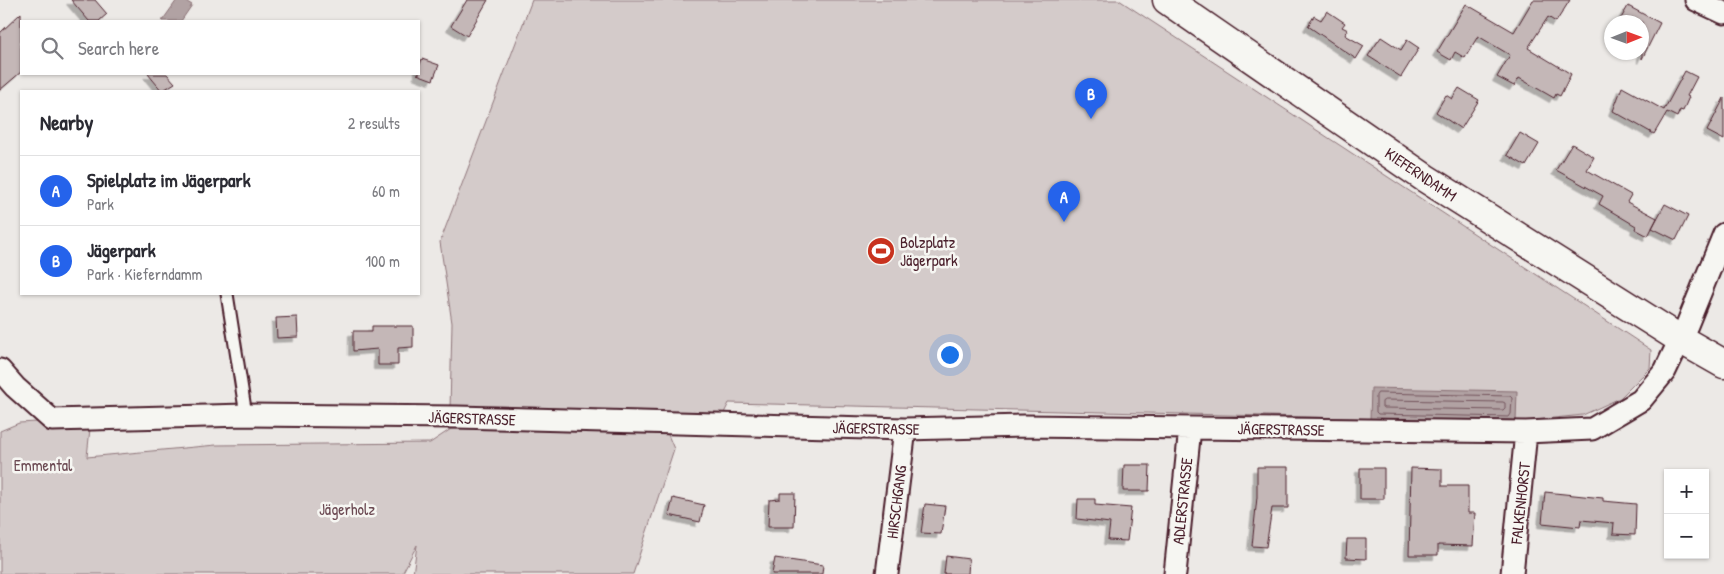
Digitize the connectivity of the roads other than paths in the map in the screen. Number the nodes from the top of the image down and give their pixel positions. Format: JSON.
{"nodes":[{"id":1,"x":1167,"y":0,"type":"edge"},
{"id":2,"x":1696,"y":0,"type":"edge"},
{"id":3,"x":1724,"y":13,"type":"edge"},
{"id":4,"x":1724,"y":234,"type":"edge"},
{"id":5,"x":228,"y":295,"type":"edge"},
{"id":6,"x":1680,"y":339,"type":"junction"},
{"id":7,"x":1724,"y":364,"type":"edge"},
{"id":8,"x":0,"y":370,"type":"edge"},
{"id":9,"x":246,"y":415,"type":"junction"},
{"id":10,"x":1190,"y":428,"type":"junction"},
{"id":11,"x":905,"y":429,"type":"junction"},
{"id":12,"x":1526,"y":432,"type":"junction"},
{"id":13,"x":887,"y":574,"type":"edge"},
{"id":14,"x":1175,"y":574,"type":"edge"},
{"id":15,"x":1512,"y":574,"type":"edge"}],
"edges":[{"from":1,"to":6,"type":"street","name":"KIEFERNDAMM"},
{"from":2,"to":3,"type":"street"},
{"from":4,"to":6,"type":"street","name":"JÄGERSTRASSE"},
{"from":5,"to":9,"type":"lane"},
{"from":6,"to":7,"type":"street"},
{"from":6,"to":12,"type":"street","name":"JÄGERSTRASSE"},
{"from":8,"to":9,"type":"street","name":"JÄGERSTRASSE"},
{"from":9,"to":11,"type":"street","name":"JÄGERSTRASSE"},
{"from":10,"to":11,"type":"street","name":"JÄGERSTRASSE"},
{"from":10,"to":12,"type":"street","name":"JÄGERSTRASSE"},
{"from":10,"to":14,"type":"street","name":"ADLERSTRASSE"},
{"from":11,"to":13,"type":"street","name":"HIRSCHGANG"},
{"from":12,"to":15,"type":"street","name":"FALKENHORST"}]}
